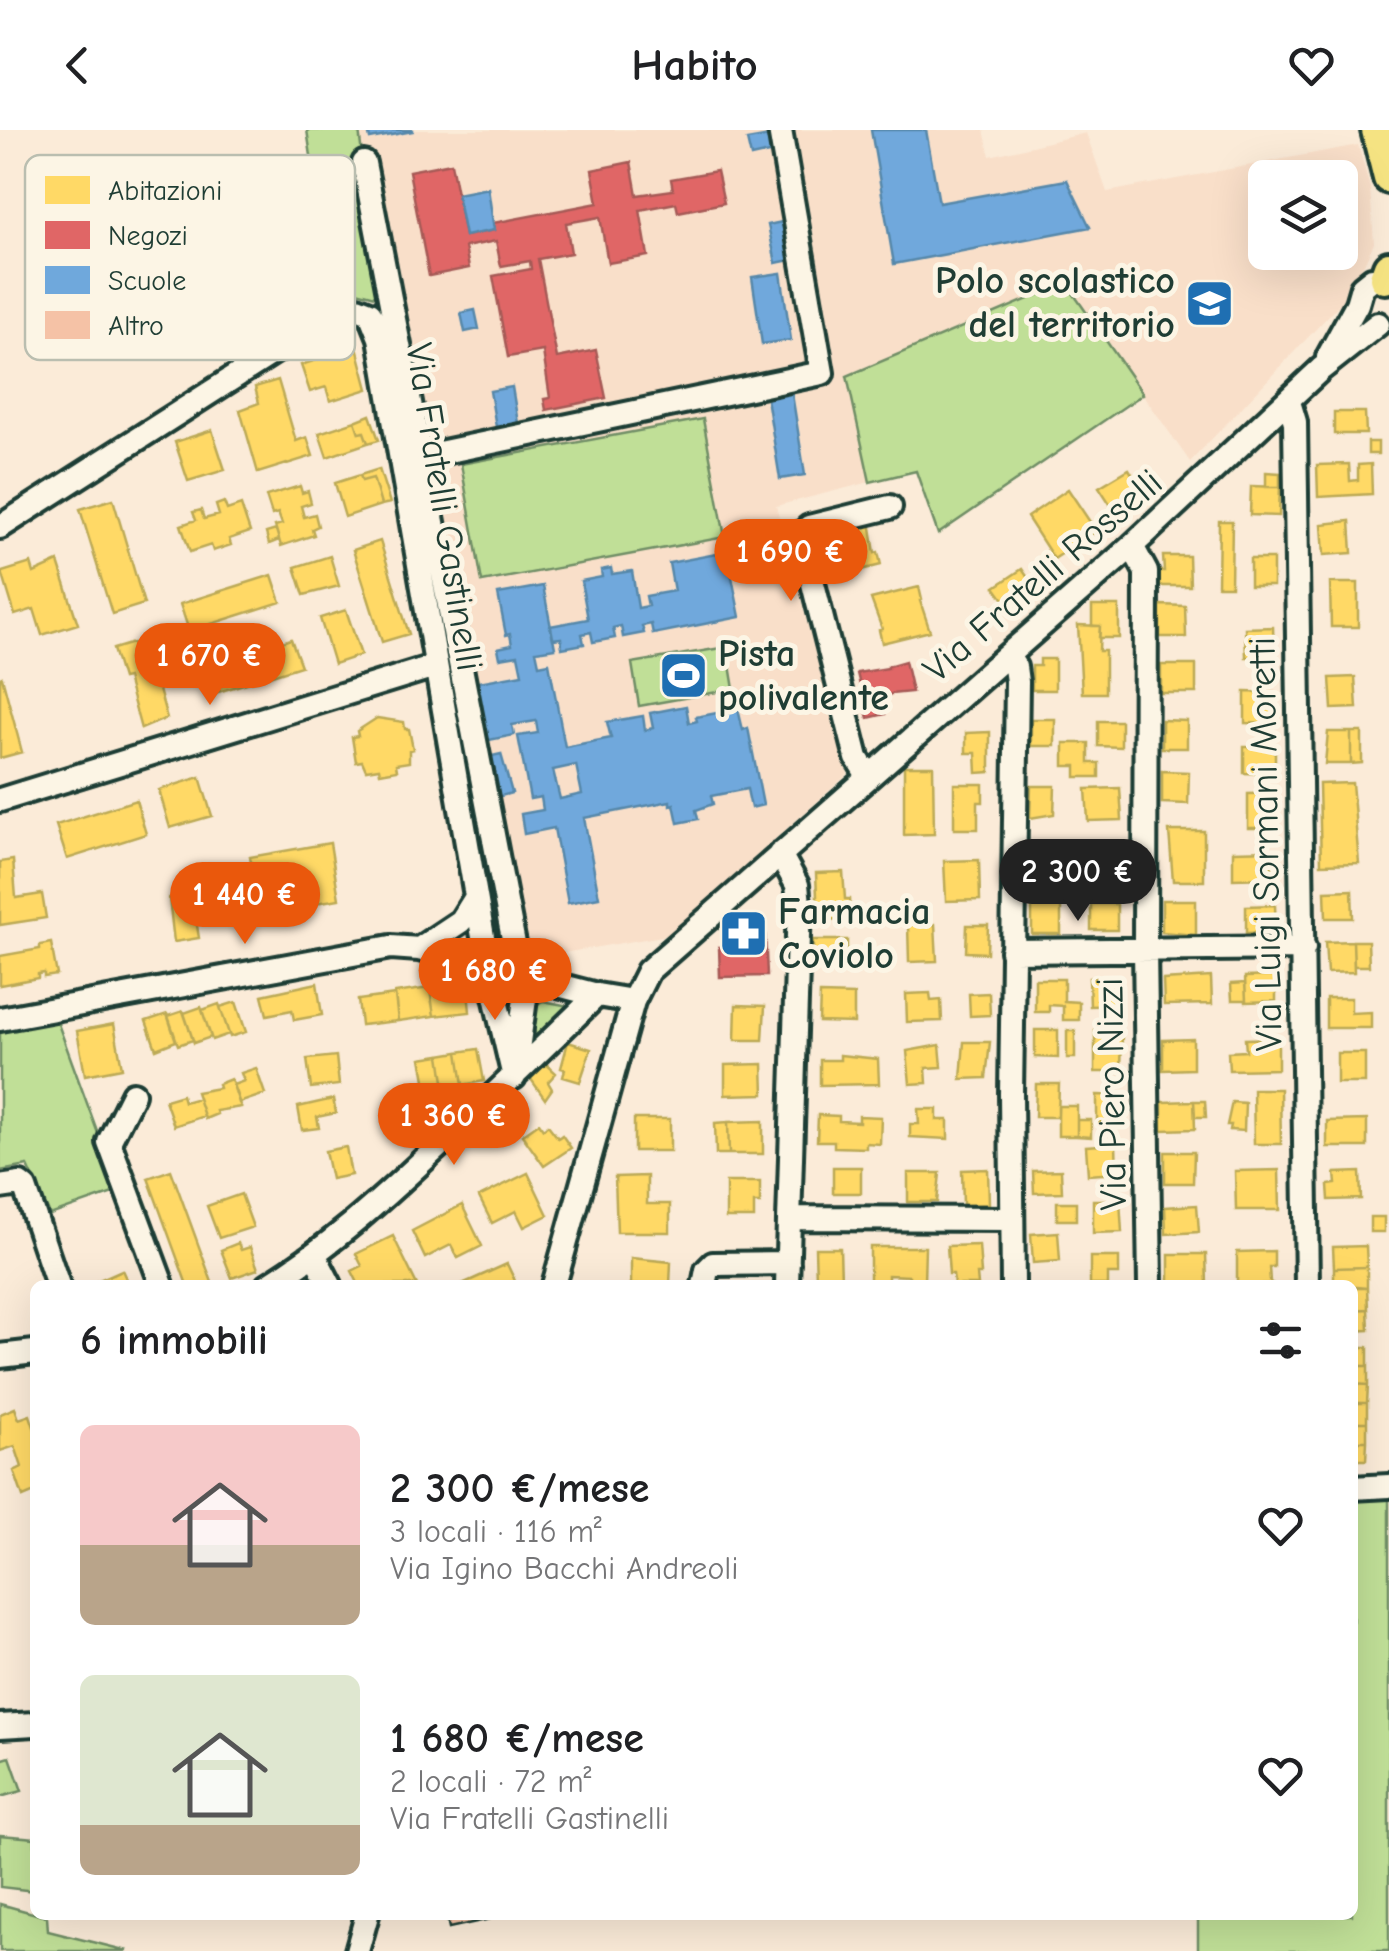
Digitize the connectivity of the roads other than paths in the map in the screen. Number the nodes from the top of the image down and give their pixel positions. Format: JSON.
{"nodes":[{"id":1,"x":780,"y":130,"type":"edge"},
{"id":2,"x":1376,"y":130,"type":"edge"},
{"id":3,"x":364,"y":163,"type":"dead end"},
{"id":4,"x":1389,"y":178,"type":"edge"},
{"id":5,"x":1388,"y":275,"type":"edge"},
{"id":6,"x":1358,"y":304,"type":"junction"},
{"id":7,"x":355,"y":308,"type":"edge"},
{"id":8,"x":1384,"y":323,"type":"edge"},
{"id":9,"x":261,"y":360,"type":"edge"},
{"id":10,"x":1322,"y":369,"type":"junction"},
{"id":11,"x":1289,"y":402,"type":"junction"},
{"id":12,"x":420,"y":457,"type":"junction"},
{"id":13,"x":890,"y":506,"type":"dead end"},
{"id":14,"x":0,"y":526,"type":"edge"},
{"id":15,"x":1132,"y":546,"type":"junction"},
{"id":16,"x":1008,"y":656,"type":"junction"},
{"id":17,"x":434,"y":666,"type":"junction"},
{"id":18,"x":868,"y":776,"type":"junction"},
{"id":19,"x":0,"y":800,"type":"edge"},
{"id":20,"x":780,"y":854,"type":"junction"},
{"id":21,"x":476,"y":897,"type":"junction"},
{"id":22,"x":1304,"y":948,"type":"junction"},
{"id":23,"x":418,"y":949,"type":"junction"},
{"id":24,"x":1145,"y":950,"type":"junction"},
{"id":25,"x":1012,"y":951,"type":"junction"},
{"id":26,"x":488,"y":966,"type":"junction"},
{"id":27,"x":524,"y":976,"type":"junction"},
{"id":28,"x":596,"y":995,"type":"junction"},
{"id":29,"x":633,"y":1001,"type":"junction"},
{"id":30,"x":0,"y":1020,"type":"edge"},
{"id":31,"x":514,"y":1077,"type":"junction"},
{"id":32,"x":133,"y":1094,"type":"dead end"},
{"id":33,"x":0,"y":1186,"type":"edge"},
{"id":34,"x":790,"y":1218,"type":"junction"},
{"id":35,"x":1012,"y":1219,"type":"junction"},
{"id":36,"x":315,"y":1256,"type":"junction"},
{"id":37,"x":788,"y":1274,"type":"edge"},
{"id":38,"x":56,"y":1280,"type":"edge"},
{"id":39,"x":160,"y":1280,"type":"edge"},
{"id":40,"x":276,"y":1280,"type":"edge"},
{"id":41,"x":327,"y":1280,"type":"edge"},
{"id":42,"x":555,"y":1280,"type":"edge"},
{"id":43,"x":705,"y":1280,"type":"edge"},
{"id":44,"x":1013,"y":1280,"type":"edge"},
{"id":45,"x":1150,"y":1280,"type":"edge"},
{"id":46,"x":1307,"y":1280,"type":"edge"},
{"id":47,"x":30,"y":1353,"type":"edge"},
{"id":48,"x":0,"y":1356,"type":"edge"},
{"id":49,"x":1389,"y":1486,"type":"edge"},
{"id":50,"x":1358,"y":1488,"type":"edge"},
{"id":51,"x":30,"y":1724,"type":"edge"},
{"id":52,"x":0,"y":1726,"type":"edge"},
{"id":53,"x":366,"y":1920,"type":"edge"},
{"id":54,"x":357,"y":1951,"type":"edge"}],
"edges":[{"from":1,"to":12,"type":"street"},
{"from":2,"to":4,"type":"main road"},
{"from":3,"to":12,"type":"street"},
{"from":5,"to":6,"type":"street","name":"Via Fratelli Rosselli"},
{"from":6,"to":8,"type":"street"},
{"from":6,"to":10,"type":"street","name":"Via Fratelli Rosselli"},
{"from":7,"to":17,"type":"street","name":"Via Fratelli Gastinelli"},
{"from":8,"to":10,"type":"street","name":"Via Fratelli Rosselli"},
{"from":9,"to":14,"type":"street","name":"Via Fratelli Gastinelli"},
{"from":10,"to":11,"type":"street","name":"Via Fratelli Rosselli"},
{"from":11,"to":15,"type":"street","name":"Via Fratelli Rosselli"},
{"from":11,"to":22,"type":"street","name":"Via Luigi Sormani Moretti"},
{"from":12,"to":27,"type":"street"},
{"from":13,"to":18,"type":"street"},
{"from":15,"to":16,"type":"street","name":"Via Fratelli Rosselli"},
{"from":15,"to":24,"type":"street","name":"Via Piero Nizzi"},
{"from":16,"to":18,"type":"street","name":"Via Fratelli Rosselli"},
{"from":16,"to":25,"type":"street"},
{"from":17,"to":19,"type":"street"},
{"from":17,"to":21,"type":"street","name":"Via Fratelli Gastinelli"},
{"from":18,"to":20,"type":"street","name":"Via Fratelli Rosselli"},
{"from":20,"to":29,"type":"street","name":"Via Fratelli Rosselli"},
{"from":20,"to":34,"type":"street"},
{"from":21,"to":23,"type":"street"},
{"from":21,"to":26,"type":"street","name":"Via Fratelli Gastinelli"},
{"from":22,"to":24,"type":"street"},
{"from":22,"to":46,"type":"street","name":"Via Luigi Sormani Moretti"},
{"from":23,"to":26,"type":"street"},
{"from":23,"to":30,"type":"street"},
{"from":24,"to":25,"type":"street"},
{"from":24,"to":45,"type":"street","name":"Via Piero Nizzi"},
{"from":25,"to":35,"type":"street"},
{"from":26,"to":27,"type":"street"},
{"from":26,"to":31,"type":"street","name":"Via Fratelli Gastinelli"},
{"from":27,"to":28,"type":"street"},
{"from":27,"to":31,"type":"street"},
{"from":28,"to":29,"type":"street"},
{"from":28,"to":31,"type":"street"},
{"from":29,"to":42,"type":"street","name":"Via Fratelli Rosselli"},
{"from":31,"to":36,"type":"street"},
{"from":32,"to":39,"type":"street"},
{"from":33,"to":38,"type":"street"},
{"from":34,"to":35,"type":"street"},
{"from":34,"to":37,"type":"street"},
{"from":35,"to":44,"type":"street"},
{"from":36,"to":40,"type":"street"},
{"from":36,"to":41,"type":"street"},
{"from":37,"to":43,"type":"street"},
{"from":47,"to":48,"type":"street"},
{"from":49,"to":50,"type":"street"},
{"from":51,"to":52,"type":"street"},
{"from":53,"to":54,"type":"street"}]}
